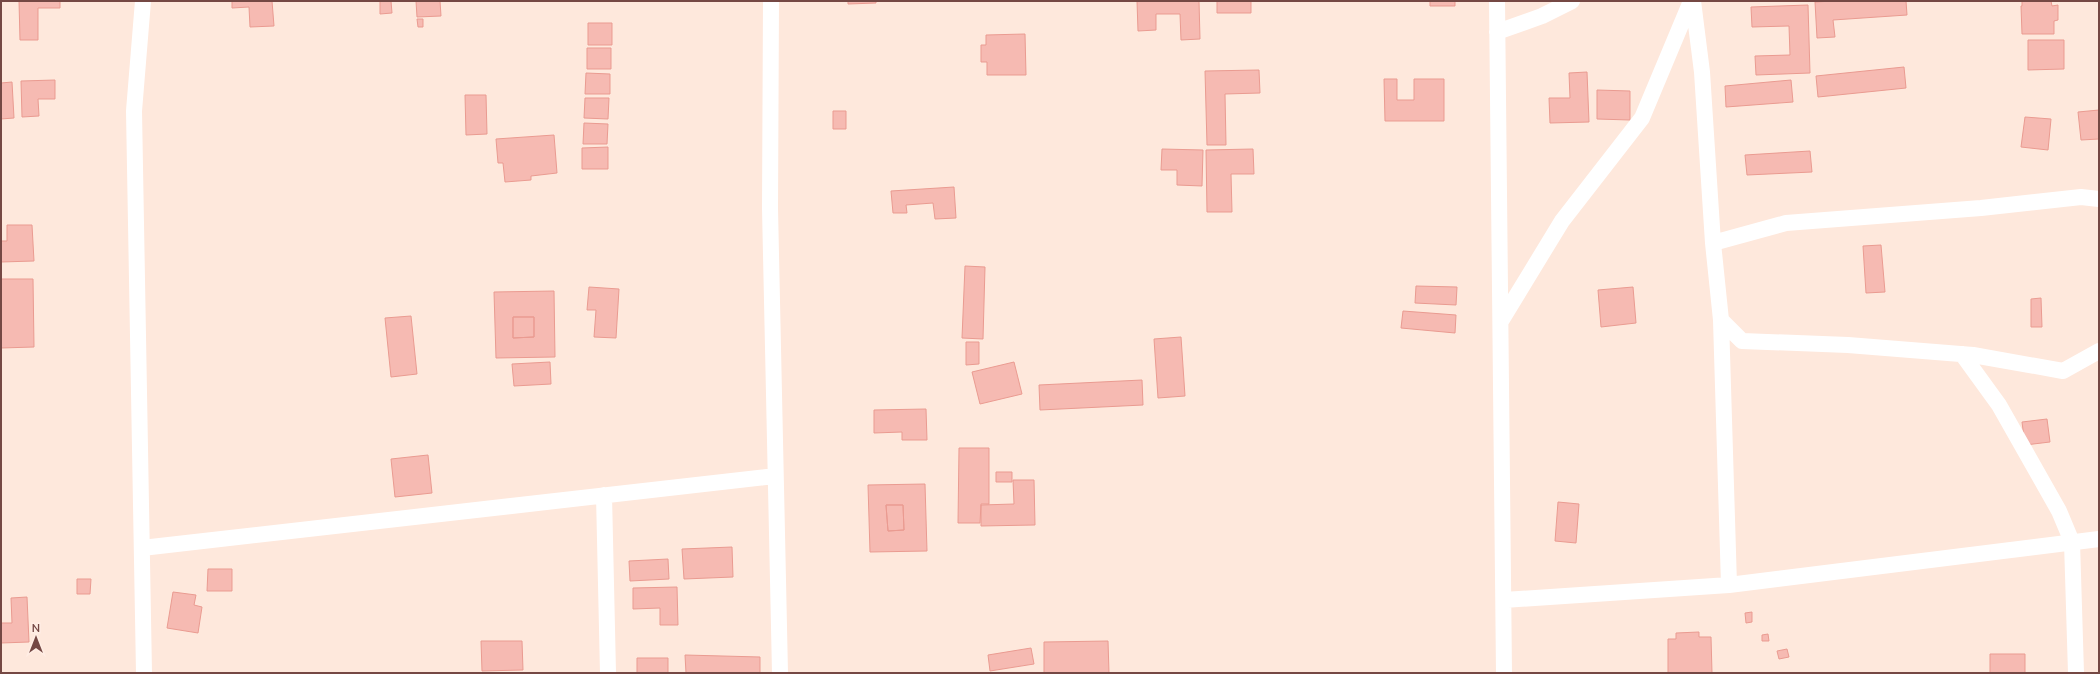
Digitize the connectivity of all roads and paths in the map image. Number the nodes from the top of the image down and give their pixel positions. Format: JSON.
{"nodes":[{"id":1,"x":143,"y":1,"type":"edge"},
{"id":2,"x":771,"y":1,"type":"edge"},
{"id":3,"x":1497,"y":1,"type":"edge"},
{"id":4,"x":1572,"y":1,"type":"edge"},
{"id":5,"x":1692,"y":1,"type":"edge"},
{"id":6,"x":1497,"y":32,"type":"junction"},
{"id":7,"x":2099,"y":199,"type":"edge"},
{"id":8,"x":1713,"y":243,"type":"junction"},
{"id":9,"x":1721,"y":320,"type":"junction"},
{"id":10,"x":1501,"y":321,"type":"junction"},
{"id":11,"x":2099,"y":351,"type":"edge"},
{"id":12,"x":1962,"y":354,"type":"junction"},
{"id":13,"x":775,"y":476,"type":"junction"},
{"id":14,"x":604,"y":495,"type":"junction"},
{"id":15,"x":2099,"y":539,"type":"edge"},
{"id":16,"x":2072,"y":542,"type":"junction"},
{"id":17,"x":142,"y":548,"type":"junction"},
{"id":18,"x":1729,"y":585,"type":"junction"},
{"id":19,"x":1504,"y":600,"type":"junction"},
{"id":20,"x":144,"y":673,"type":"edge"},
{"id":21,"x":608,"y":673,"type":"edge"},
{"id":22,"x":780,"y":673,"type":"edge"},
{"id":23,"x":1504,"y":673,"type":"edge"},
{"id":24,"x":2076,"y":673,"type":"edge"}],
"edges":[{"from":1,"to":17,"type":"street"},
{"from":2,"to":13,"type":"street"},
{"from":3,"to":6,"type":"street"},
{"from":4,"to":6,"type":"street"},
{"from":5,"to":8,"type":"street"},
{"from":5,"to":10,"type":"street"},
{"from":6,"to":10,"type":"street"},
{"from":7,"to":8,"type":"street"},
{"from":8,"to":9,"type":"street"},
{"from":9,"to":12,"type":"street"},
{"from":9,"to":18,"type":"street"},
{"from":10,"to":19,"type":"street"},
{"from":11,"to":12,"type":"street"},
{"from":12,"to":16,"type":"street"},
{"from":13,"to":14,"type":"street"},
{"from":13,"to":22,"type":"street"},
{"from":14,"to":17,"type":"street"},
{"from":14,"to":21,"type":"street"},
{"from":15,"to":16,"type":"street"},
{"from":16,"to":18,"type":"street"},
{"from":16,"to":24,"type":"street"},
{"from":17,"to":20,"type":"street"},
{"from":18,"to":19,"type":"street"},
{"from":19,"to":23,"type":"street"}]}
